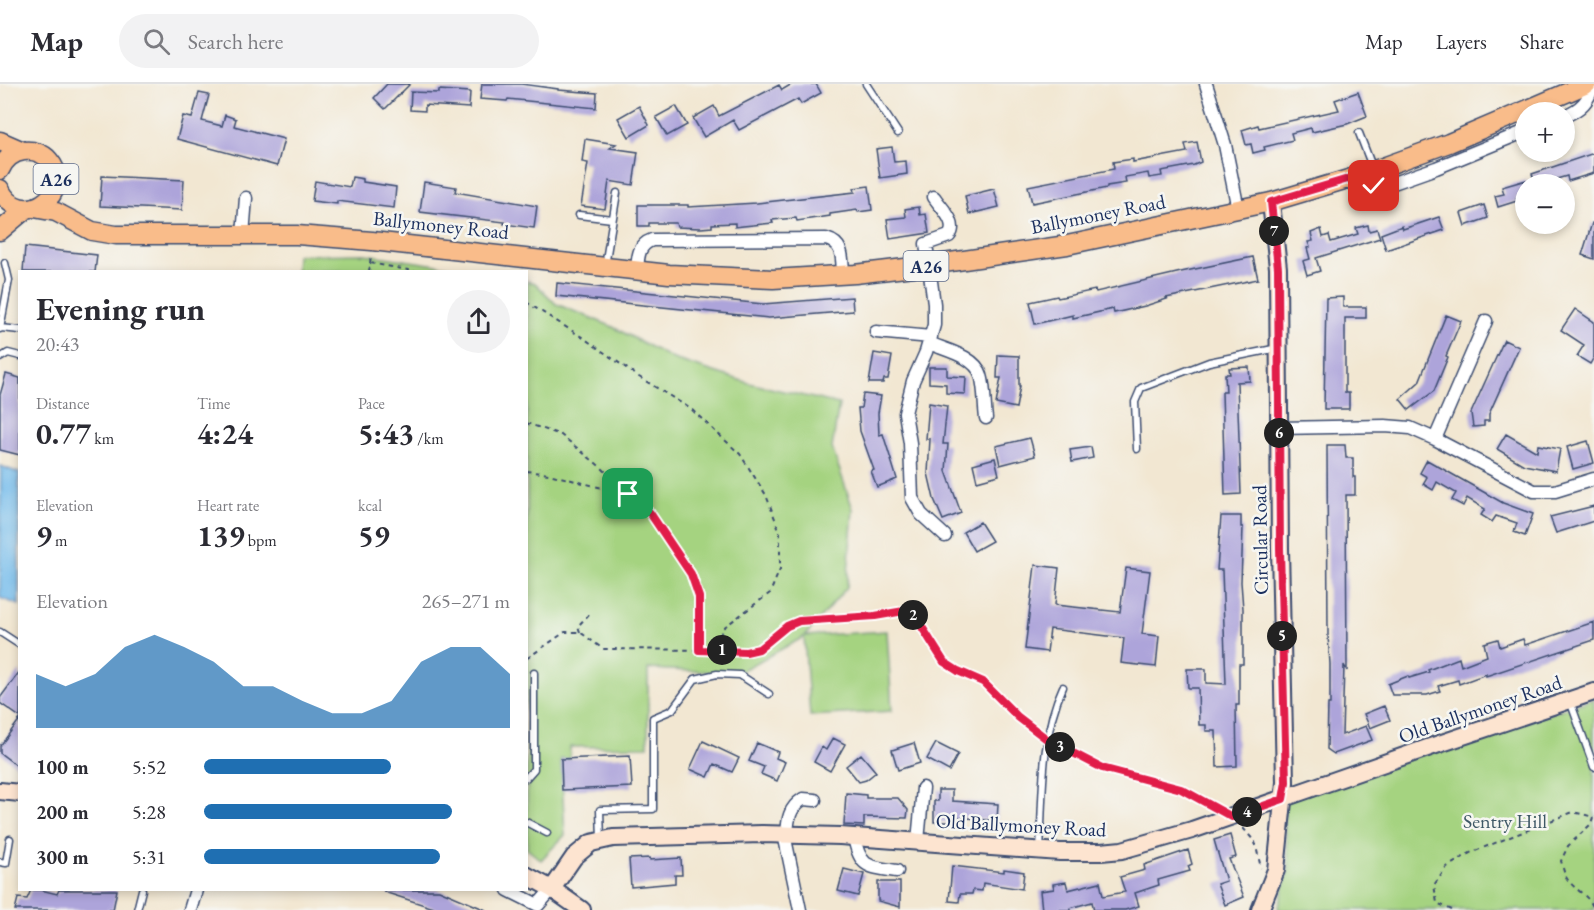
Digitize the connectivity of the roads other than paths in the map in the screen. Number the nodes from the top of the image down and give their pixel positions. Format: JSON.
{"nodes":[{"id":1,"x":866,"y":84,"type":"edge"},
{"id":2,"x":1206,"y":84,"type":"edge"},
{"id":3,"x":1587,"y":84,"type":"edge"},
{"id":4,"x":1594,"y":84,"type":"edge"},
{"id":5,"x":1575,"y":112,"type":"edge"},
{"id":6,"x":898,"y":133,"type":"dead end"},
{"id":7,"x":1359,"y":133,"type":"dead end"},
{"id":8,"x":1515,"y":136,"type":"edge"},
{"id":9,"x":0,"y":141,"type":"edge"},
{"id":10,"x":23,"y":151,"type":"junction"},
{"id":11,"x":0,"y":170,"type":"edge"},
{"id":12,"x":1365,"y":173,"type":"junction"},
{"id":13,"x":56,"y":184,"type":"junction"},
{"id":14,"x":0,"y":189,"type":"edge"},
{"id":15,"x":617,"y":193,"type":"dead end"},
{"id":16,"x":934,"y":197,"type":"dead end"},
{"id":17,"x":246,"y":198,"type":"dead end"},
{"id":18,"x":1271,"y":202,"type":"junction"},
{"id":19,"x":30,"y":208,"type":"junction"},
{"id":20,"x":1238,"y":209,"type":"junction"},
{"id":21,"x":579,"y":215,"type":"dead end"},
{"id":22,"x":612,"y":219,"type":"junction"},
{"id":23,"x":76,"y":221,"type":"junction"},
{"id":24,"x":0,"y":231,"type":"edge"},
{"id":25,"x":241,"y":235,"type":"junction"},
{"id":26,"x":5,"y":263,"type":"dead end"},
{"id":27,"x":930,"y":265,"type":"junction"},
{"id":28,"x":604,"y":266,"type":"junction"},
{"id":29,"x":637,"y":270,"type":"junction"},
{"id":30,"x":843,"y":274,"type":"junction"},
{"id":31,"x":4,"y":294,"type":"edge"},
{"id":32,"x":1486,"y":321,"type":"dead end"},
{"id":33,"x":1,"y":328,"type":"edge"},
{"id":34,"x":18,"y":330,"type":"edge"},
{"id":35,"x":876,"y":332,"type":"dead end"},
{"id":36,"x":930,"y":340,"type":"junction"},
{"id":37,"x":1278,"y":348,"type":"junction"},
{"id":38,"x":18,"y":356,"type":"edge"},
{"id":39,"x":0,"y":358,"type":"edge"},
{"id":40,"x":986,"y":418,"type":"dead end"},
{"id":41,"x":1279,"y":428,"type":"junction"},
{"id":42,"x":1435,"y":439,"type":"junction"},
{"id":43,"x":1137,"y":449,"type":"dead end"},
{"id":44,"x":1594,"y":479,"type":"edge"},
{"id":45,"x":945,"y":536,"type":"dead end"},
{"id":46,"x":0,"y":632,"type":"edge"},
{"id":47,"x":18,"y":644,"type":"edge"},
{"id":48,"x":534,"y":673,"type":"dead end"},
{"id":49,"x":1063,"y":687,"type":"dead end"},
{"id":50,"x":1594,"y":692,"type":"edge"},
{"id":51,"x":769,"y":694,"type":"dead end"},
{"id":52,"x":1570,"y":700,"type":"junction"},
{"id":53,"x":1594,"y":767,"type":"edge"},
{"id":54,"x":528,"y":776,"type":"edge"},
{"id":55,"x":922,"y":788,"type":"dead end"},
{"id":56,"x":0,"y":791,"type":"edge"},
{"id":57,"x":18,"y":793,"type":"edge"},
{"id":58,"x":1283,"y":799,"type":"junction"},
{"id":59,"x":815,"y":800,"type":"dead end"},
{"id":60,"x":528,"y":823,"type":"edge"},
{"id":61,"x":547,"y":832,"type":"dead end"},
{"id":62,"x":785,"y":834,"type":"junction"},
{"id":63,"x":854,"y":837,"type":"junction"},
{"id":64,"x":10,"y":839,"type":"dead end"},
{"id":65,"x":601,"y":841,"type":"junction"},
{"id":66,"x":918,"y":841,"type":"junction"},
{"id":67,"x":1040,"y":850,"type":"junction"},
{"id":68,"x":0,"y":862,"type":"edge"},
{"id":69,"x":897,"y":871,"type":"dead end"},
{"id":70,"x":528,"y":876,"type":"edge"},
{"id":71,"x":552,"y":889,"type":"junction"},
{"id":72,"x":142,"y":891,"type":"edge"},
{"id":73,"x":196,"y":891,"type":"edge"},
{"id":74,"x":510,"y":891,"type":"edge"},
{"id":75,"x":137,"y":910,"type":"edge"},
{"id":76,"x":190,"y":910,"type":"edge"},
{"id":77,"x":582,"y":910,"type":"edge"},
{"id":78,"x":800,"y":910,"type":"edge"},
{"id":79,"x":1260,"y":910,"type":"edge"}],
"edges":[{"from":1,"to":6,"type":"lane"},
{"from":2,"to":20,"type":"street"},
{"from":3,"to":12,"type":"main road","name":"Ballymoney Road","number":"A26"},
{"from":4,"to":5,"type":"street"},
{"from":7,"to":12,"type":"lane"},
{"from":8,"to":12,"type":"street"},
{"from":9,"to":10,"type":"main road","number":"A26"},
{"from":10,"to":11,"type":"main road","number":"A26"},
{"from":10,"to":13,"type":"main road","number":"A26"},
{"from":12,"to":18,"type":"main road","name":"Ballymoney Road","number":"A26"},
{"from":13,"to":19,"type":"main road","number":"A26"},
{"from":13,"to":23,"type":"main road","number":"A26"},
{"from":14,"to":19,"type":"main road","number":"A26"},
{"from":15,"to":22,"type":"lane"},
{"from":16,"to":27,"type":"street"},
{"from":17,"to":25,"type":"street"},
{"from":18,"to":20,"type":"main road","name":"Ballymoney Road","number":"A26"},
{"from":18,"to":37,"type":"street","name":"Circular Road"},
{"from":19,"to":23,"type":"main road","number":"A26"},
{"from":19,"to":24,"type":"main road"},
{"from":20,"to":27,"type":"main road","name":"Ballymoney Road","number":"A26"},
{"from":21,"to":22,"type":"lane"},
{"from":22,"to":28,"type":"lane"},
{"from":23,"to":25,"type":"main road","number":"A26"},
{"from":25,"to":28,"type":"main road","name":"Ballymoney Road","number":"A26"},
{"from":26,"to":31,"type":"lane"},
{"from":27,"to":30,"type":"main road","name":"Ballymoney Road","number":"A26"},
{"from":27,"to":36,"type":"street"},
{"from":28,"to":29,"type":"main road","name":"Ballymoney Road","number":"A26"},
{"from":29,"to":30,"type":"main road","name":"Ballymoney Road","number":"A26"},
{"from":29,"to":30,"type":"street"},
{"from":31,"to":33,"type":"lane"},
{"from":32,"to":42,"type":"street"},
{"from":33,"to":34,"type":"lane"},
{"from":35,"to":36,"type":"street"},
{"from":36,"to":40,"type":"street"},
{"from":36,"to":45,"type":"street"},
{"from":37,"to":41,"type":"street","name":"Circular Road"},
{"from":37,"to":43,"type":"lane"},
{"from":38,"to":39,"type":"lane"},
{"from":41,"to":42,"type":"street"},
{"from":41,"to":58,"type":"street","name":"Circular Road"},
{"from":42,"to":44,"type":"street"},
{"from":46,"to":47,"type":"lane"},
{"from":48,"to":54,"type":"lane"},
{"from":49,"to":67,"type":"lane"},
{"from":50,"to":52,"type":"street","name":"Old Ballymoney Road"},
{"from":51,"to":65,"type":"lane"},
{"from":52,"to":53,"type":"lane"},
{"from":52,"to":58,"type":"street","name":"Old Ballymoney Road"},
{"from":55,"to":66,"type":"street"},
{"from":56,"to":57,"type":"street"},
{"from":58,"to":67,"type":"street","name":"Old Ballymoney Road"},
{"from":58,"to":79,"type":"street","name":"Circular Road"},
{"from":59,"to":62,"type":"street"},
{"from":60,"to":61,"type":"lane"},
{"from":62,"to":63,"type":"street","name":"Old Ballymoney Road"},
{"from":62,"to":65,"type":"street","name":"Old Ballymoney Road"},
{"from":62,"to":78,"type":"street"},
{"from":63,"to":66,"type":"street","name":"Old Ballymoney Road"},
{"from":63,"to":69,"type":"street"},
{"from":64,"to":68,"type":"lane"},
{"from":65,"to":71,"type":"street","name":"Old Ballymoney Road"},
{"from":66,"to":67,"type":"street","name":"Old Ballymoney Road"},
{"from":70,"to":71,"type":"street"},
{"from":71,"to":74,"type":"street"},
{"from":71,"to":77,"type":"street"},
{"from":72,"to":75,"type":"lane"},
{"from":73,"to":76,"type":"street"}]}
